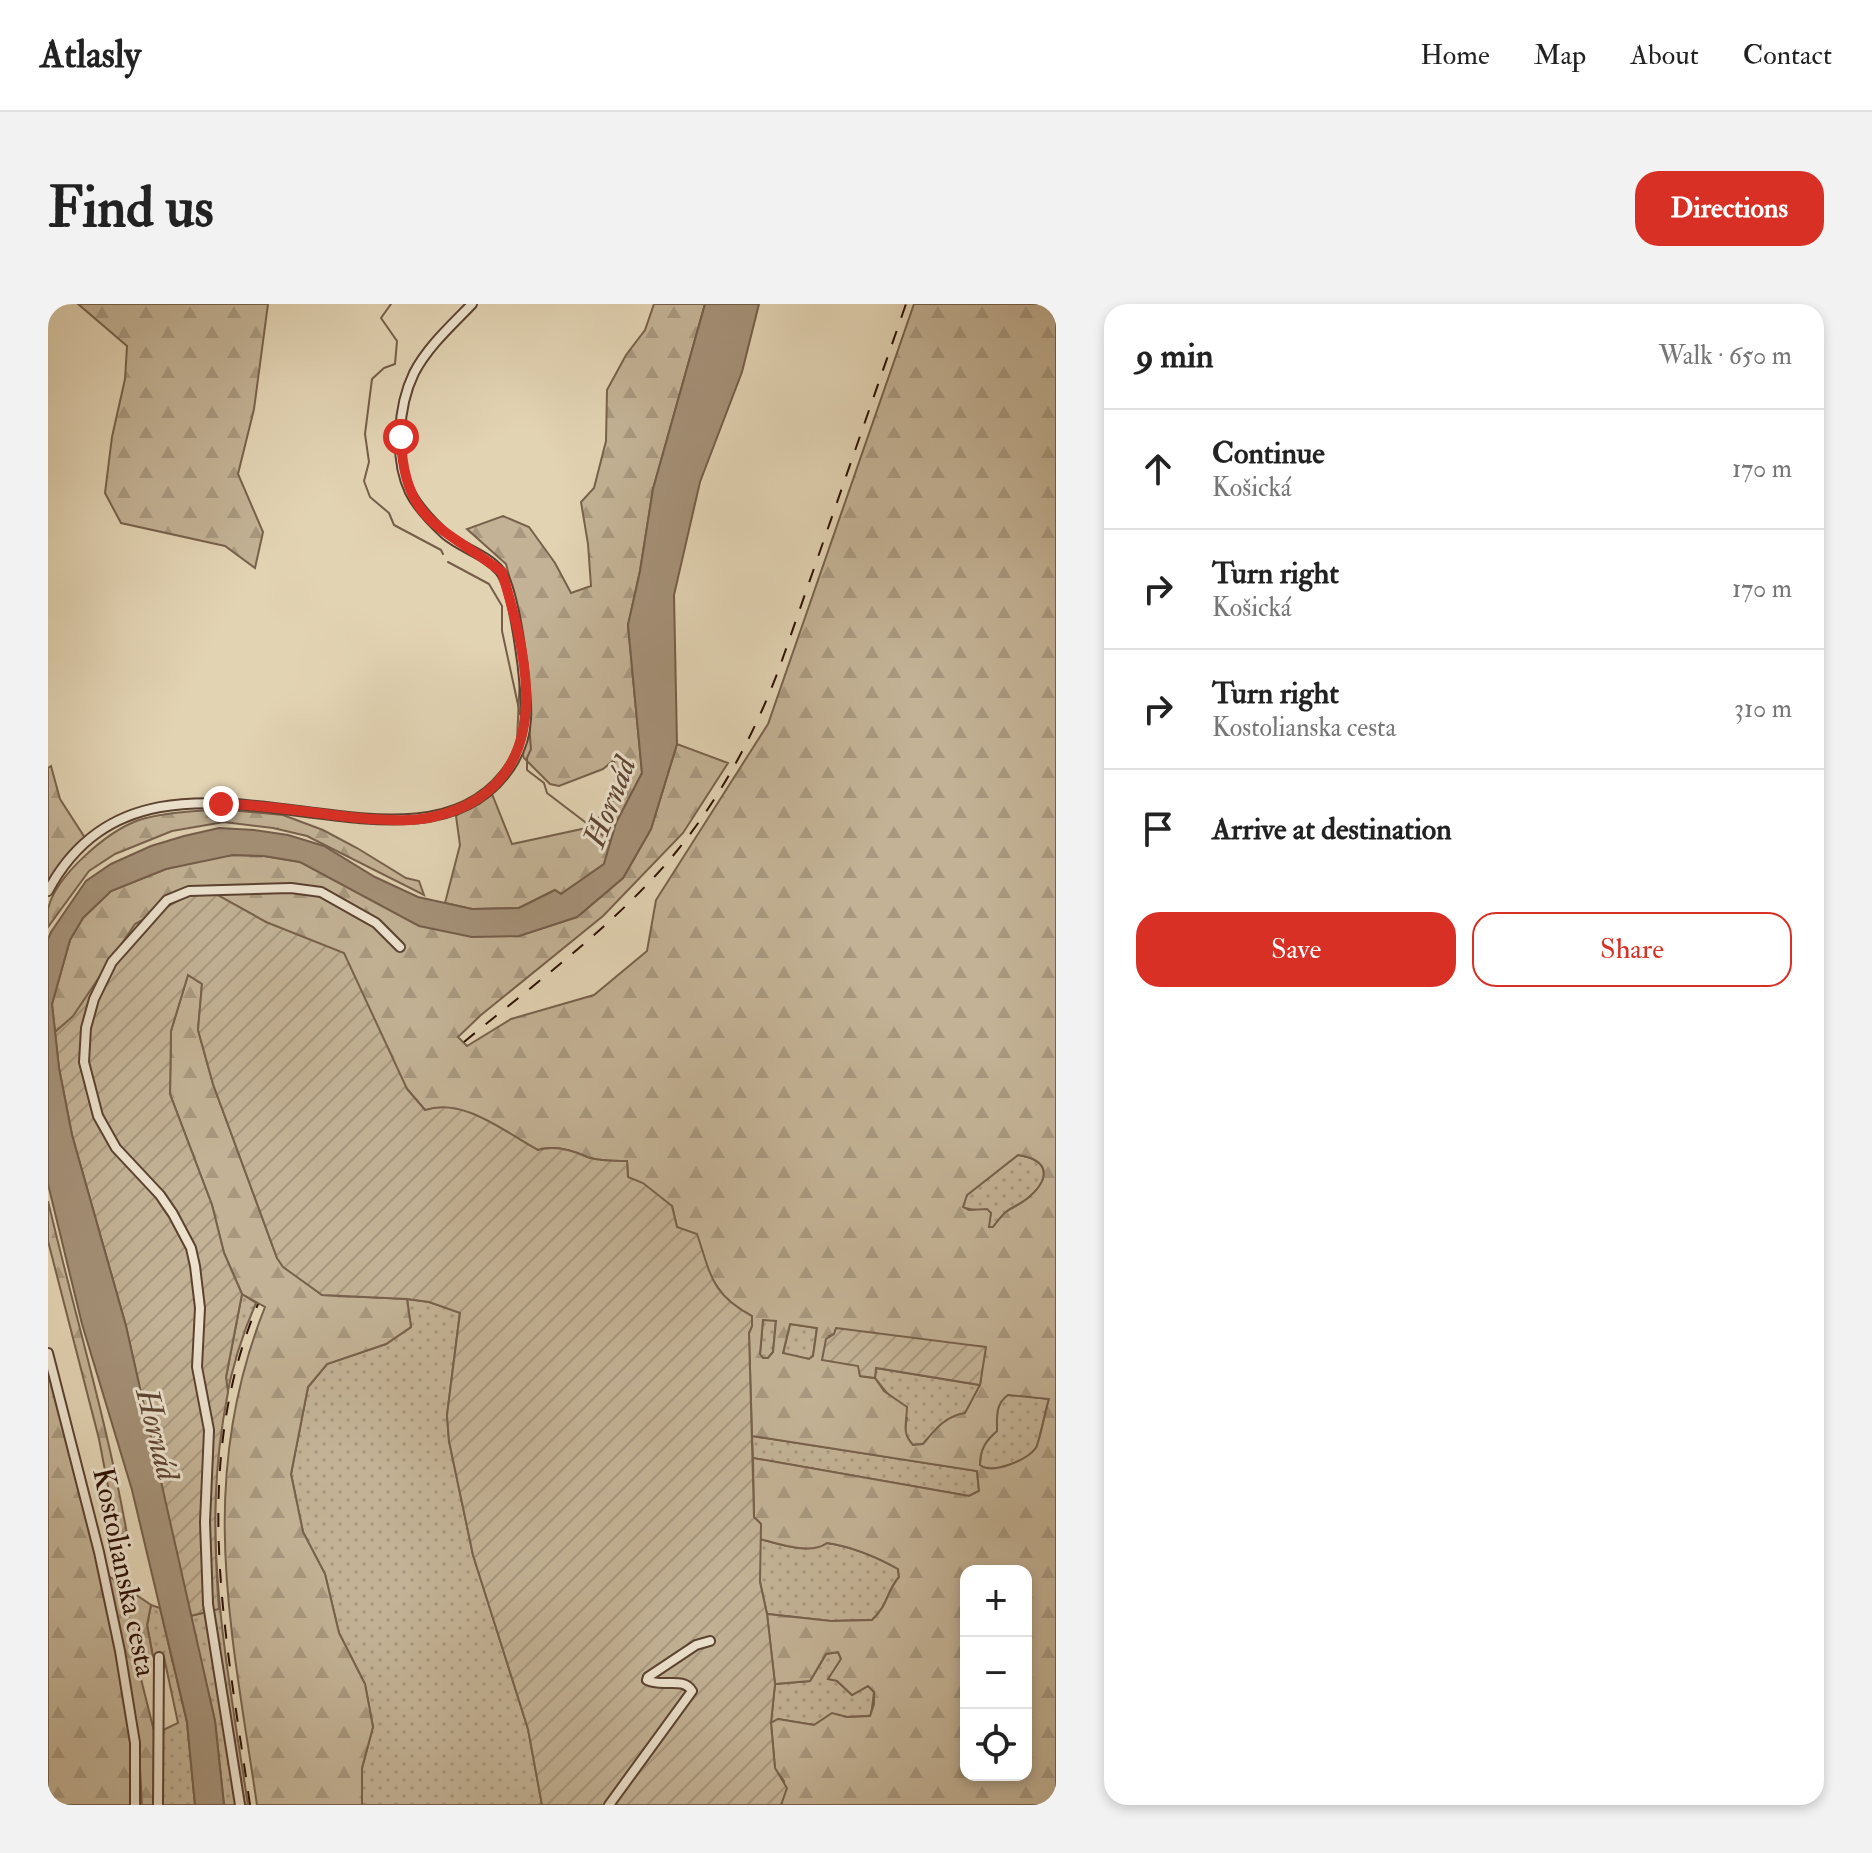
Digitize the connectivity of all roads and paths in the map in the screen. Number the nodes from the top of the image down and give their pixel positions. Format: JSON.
{"nodes":[{"id":1,"x":472,"y":304,"type":"edge"},
{"id":2,"x":48,"y":891,"type":"edge"},
{"id":3,"x":400,"y":947,"type":"dead end"},
{"id":4,"x":48,"y":1353,"type":"edge"},
{"id":5,"x":710,"y":1641,"type":"dead end"},
{"id":6,"x":159,"y":1657,"type":"dead end"},
{"id":7,"x":135,"y":1805,"type":"edge"},
{"id":8,"x":158,"y":1805,"type":"edge"},
{"id":9,"x":240,"y":1805,"type":"edge"},
{"id":10,"x":609,"y":1805,"type":"edge"}],
"edges":[{"from":1,"to":2,"type":"street"},
{"from":3,"to":9,"type":"street"},
{"from":4,"to":7,"type":"street","name":"Kostolianska cesta"},
{"from":5,"to":10,"type":"street"},
{"from":6,"to":8,"type":"street"}]}
